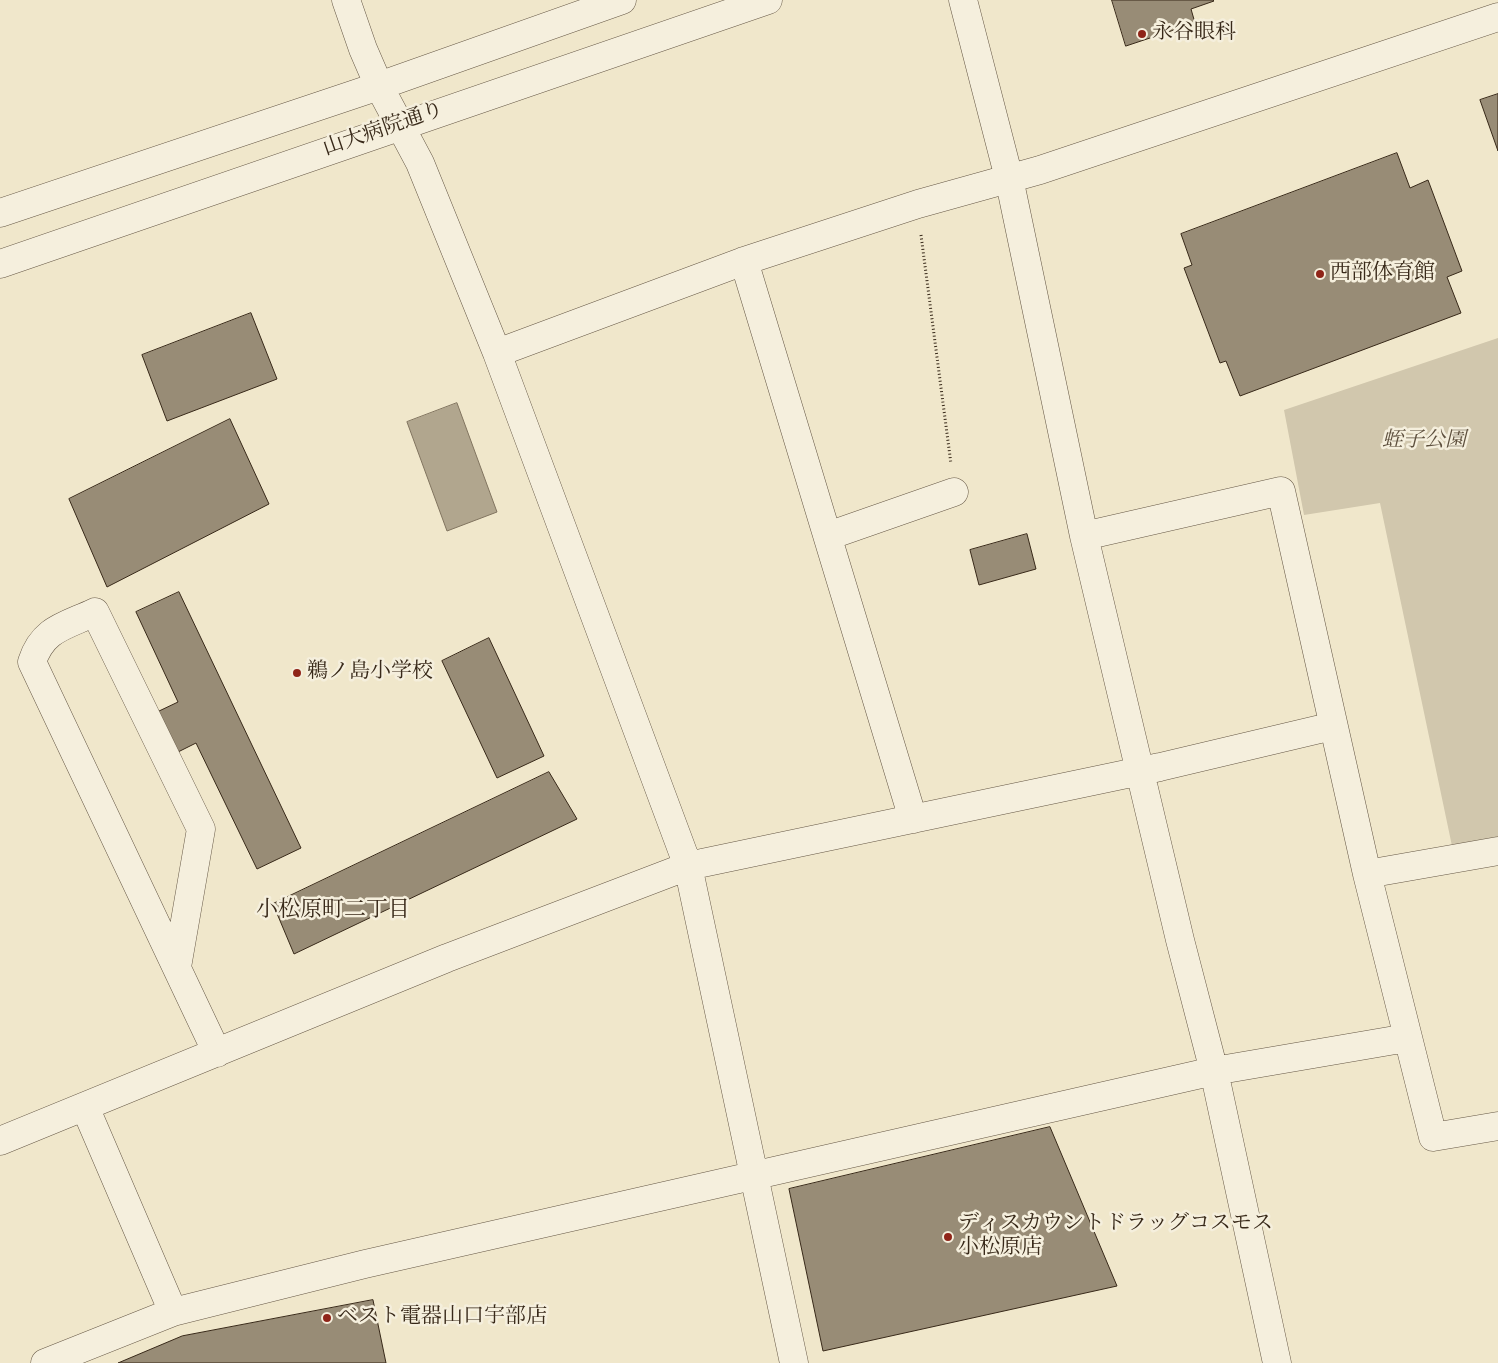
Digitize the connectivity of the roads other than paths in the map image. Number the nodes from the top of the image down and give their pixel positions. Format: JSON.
{"nodes":[{"id":1,"x":346,"y":0,"type":"edge"},
{"id":2,"x":622,"y":0,"type":"edge"},
{"id":3,"x":768,"y":0,"type":"edge"},
{"id":4,"x":963,"y":0,"type":"edge"},
{"id":5,"x":1498,"y":17,"type":"edge"},
{"id":6,"x":379,"y":86,"type":"junction"},
{"id":7,"x":399,"y":126,"type":"junction"},
{"id":8,"x":1009,"y":178,"type":"junction"},
{"id":9,"x":0,"y":213,"type":"edge"},
{"id":10,"x":744,"y":262,"type":"junction"},
{"id":11,"x":0,"y":264,"type":"edge"},
{"id":12,"x":497,"y":353,"type":"junction"},
{"id":13,"x":954,"y":492,"type":"road end"},
{"id":14,"x":828,"y":536,"type":"junction"},
{"id":15,"x":1084,"y":536,"type":"junction"},
{"id":16,"x":1333,"y":726,"type":"junction"},
{"id":17,"x":1141,"y":772,"type":"junction"},
{"id":18,"x":913,"y":818,"type":"junction"},
{"id":19,"x":1498,"y":851,"type":"edge"},
{"id":20,"x":688,"y":866,"type":"junction"},
{"id":21,"x":1367,"y":874,"type":"junction"},
{"id":22,"x":177,"y":967,"type":"junction"},
{"id":23,"x":1407,"y":1038,"type":"junction"},
{"id":24,"x":217,"y":1053,"type":"junction"},
{"id":25,"x":1214,"y":1071,"type":"junction"},
{"id":26,"x":85,"y":1107,"type":"junction"},
{"id":27,"x":1498,"y":1126,"type":"edge"},
{"id":28,"x":0,"y":1141,"type":"edge"},
{"id":29,"x":752,"y":1175,"type":"junction"},
{"id":30,"x":173,"y":1312,"type":"junction"},
{"id":31,"x":45,"y":1363,"type":"edge"},
{"id":32,"x":794,"y":1363,"type":"edge"},
{"id":33,"x":1277,"y":1363,"type":"edge"}],
"edges":[{"from":1,"to":6,"type":"street"},
{"from":2,"to":6,"type":"street","name":"山大病院通り"},
{"from":3,"to":7,"type":"street","name":"山大病院通り"},
{"from":4,"to":8,"type":"street"},
{"from":5,"to":8,"type":"street"},
{"from":6,"to":7,"type":"street"},
{"from":6,"to":9,"type":"street","name":"山大病院通り"},
{"from":7,"to":11,"type":"street","name":"山大病院通り"},
{"from":7,"to":12,"type":"street"},
{"from":8,"to":10,"type":"street"},
{"from":8,"to":15,"type":"street"},
{"from":10,"to":12,"type":"street"},
{"from":10,"to":14,"type":"street"},
{"from":12,"to":20,"type":"street"},
{"from":13,"to":14,"type":"street"},
{"from":14,"to":18,"type":"street"},
{"from":15,"to":16,"type":"street"},
{"from":15,"to":17,"type":"street"},
{"from":16,"to":17,"type":"street"},
{"from":16,"to":21,"type":"street"},
{"from":17,"to":18,"type":"street"},
{"from":17,"to":25,"type":"street"},
{"from":18,"to":20,"type":"street"},
{"from":19,"to":21,"type":"street"},
{"from":20,"to":24,"type":"street"},
{"from":20,"to":29,"type":"street"},
{"from":21,"to":23,"type":"street"},
{"from":22,"to":22,"type":"street"},
{"from":22,"to":24,"type":"street"},
{"from":23,"to":25,"type":"street"},
{"from":23,"to":27,"type":"street"},
{"from":24,"to":26,"type":"street"},
{"from":25,"to":29,"type":"street"},
{"from":25,"to":33,"type":"street"},
{"from":26,"to":28,"type":"street"},
{"from":26,"to":30,"type":"street"},
{"from":29,"to":30,"type":"street"},
{"from":29,"to":32,"type":"street"},
{"from":30,"to":31,"type":"street"}]}
